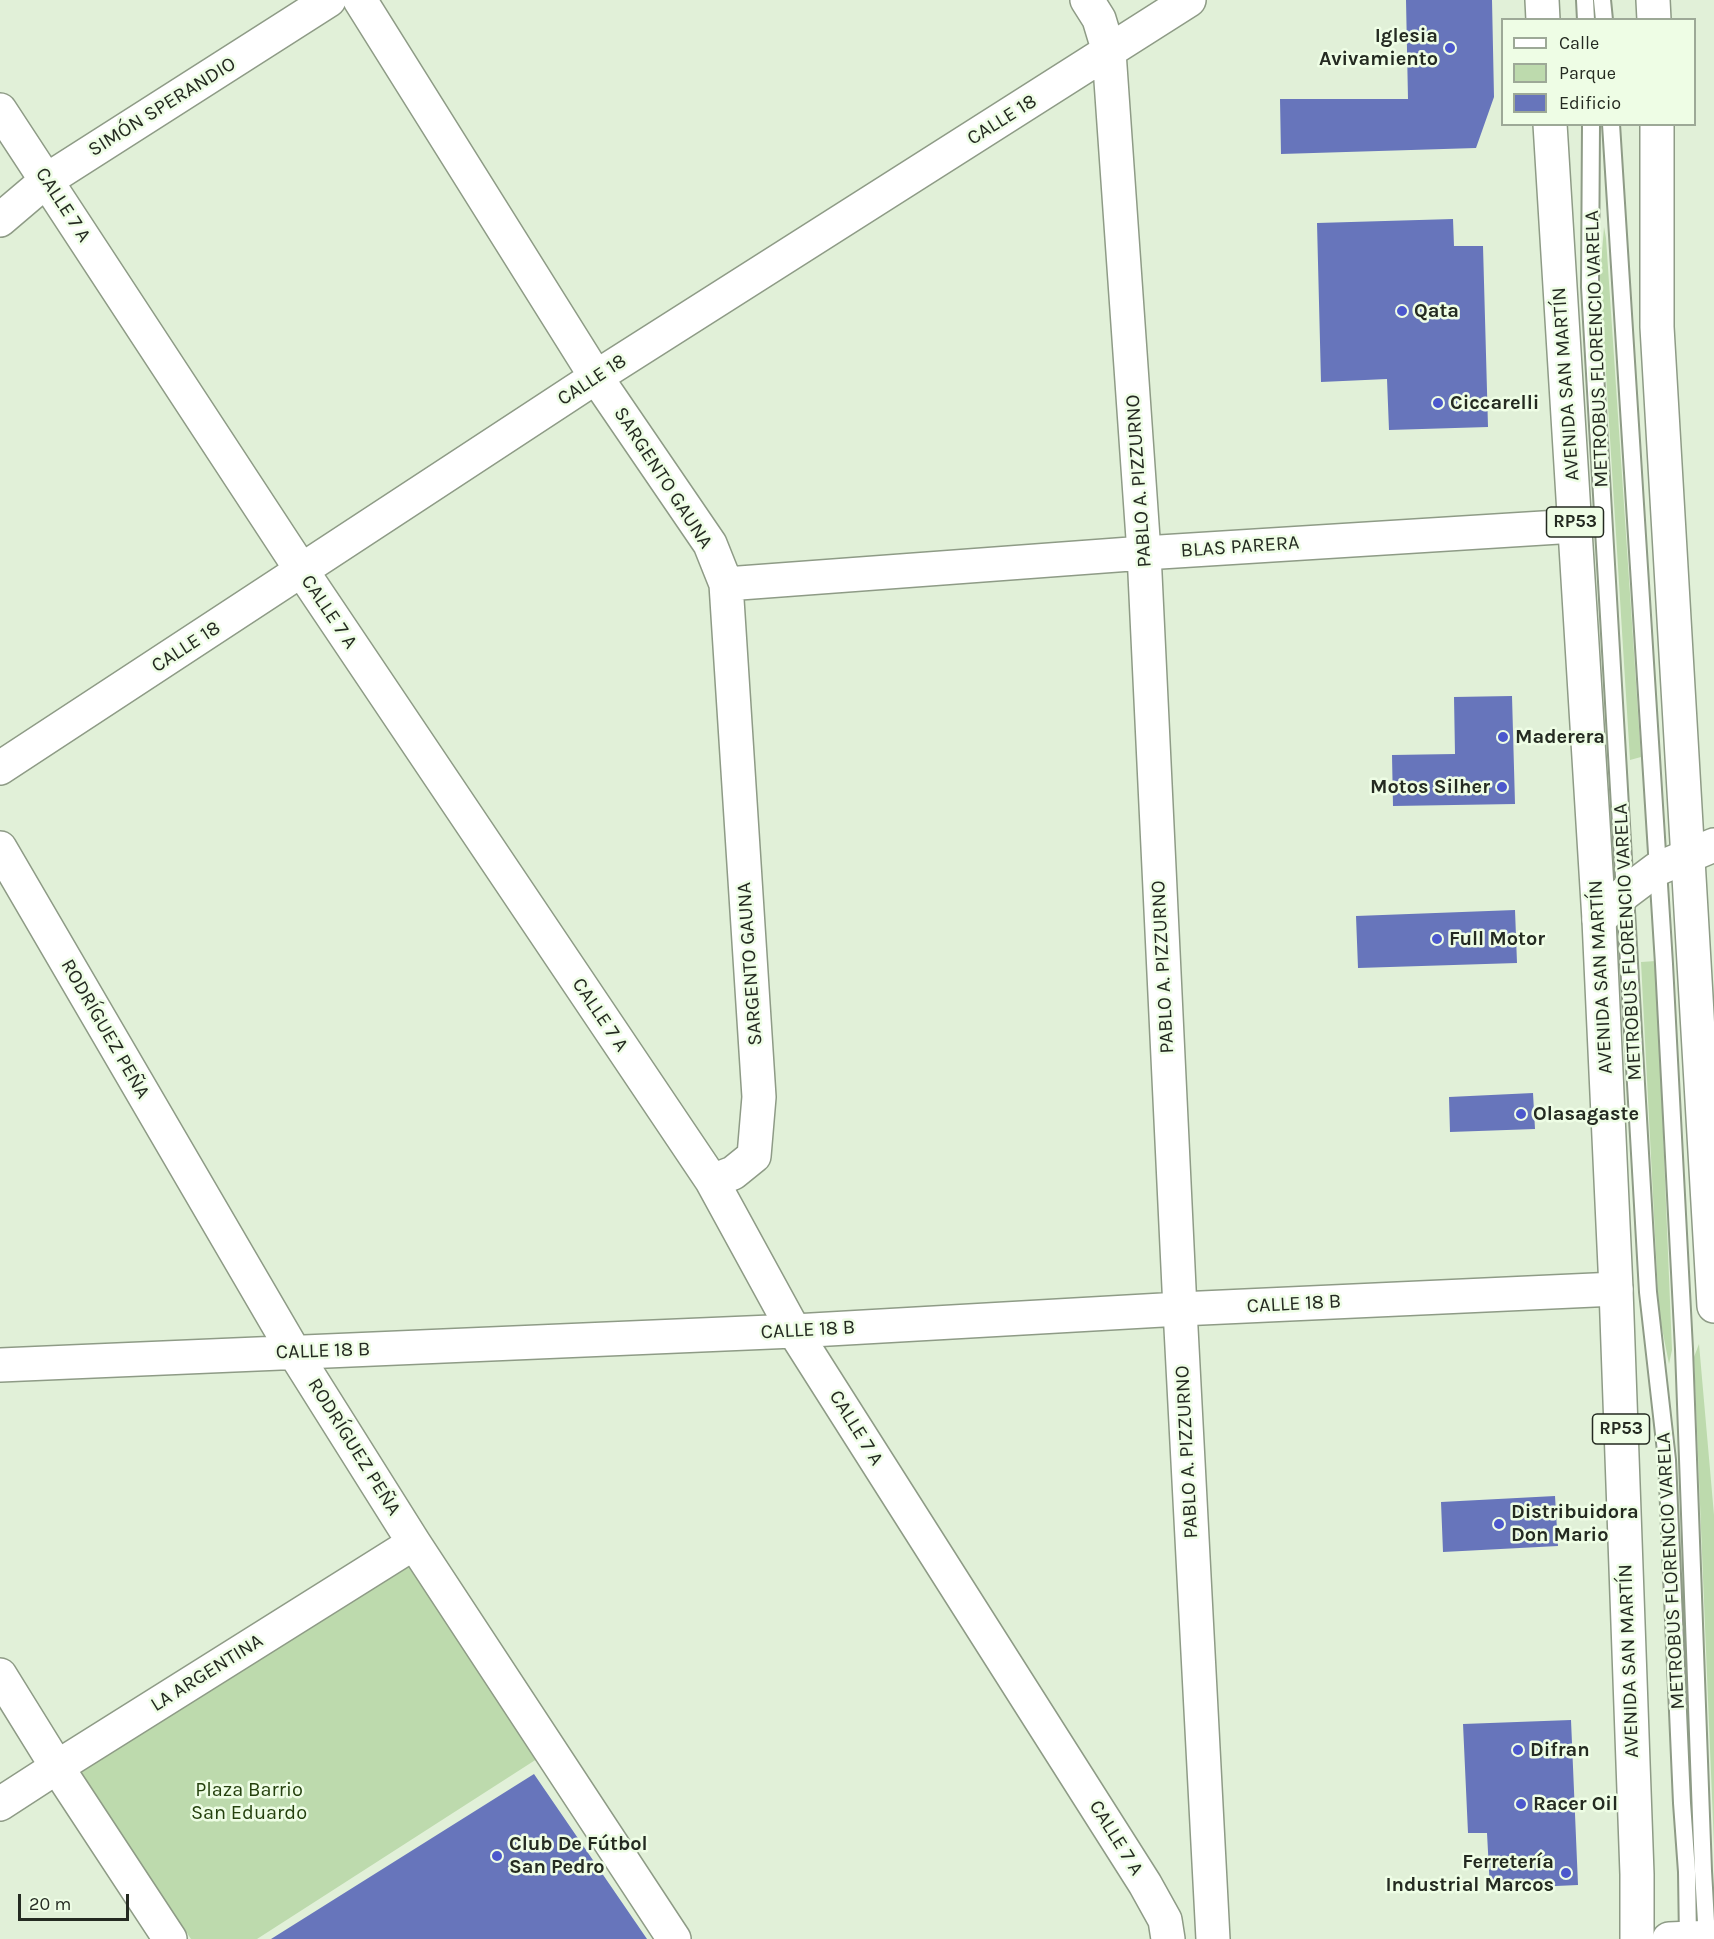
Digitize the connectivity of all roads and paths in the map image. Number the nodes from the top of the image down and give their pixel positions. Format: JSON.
{"nodes":[{"id":1,"x":329,"y":0,"type":"edge"},
{"id":2,"x":360,"y":0,"type":"edge"},
{"id":3,"x":1087,"y":0,"type":"edge"},
{"id":4,"x":1189,"y":0,"type":"edge"},
{"id":5,"x":1542,"y":0,"type":"edge"},
{"id":6,"x":1585,"y":0,"type":"edge"},
{"id":7,"x":1602,"y":0,"type":"edge"},
{"id":8,"x":1653,"y":0,"type":"edge"},
{"id":9,"x":1543,"y":18,"type":"edge"},
{"id":10,"x":1586,"y":18,"type":"edge"},
{"id":11,"x":1604,"y":18,"type":"edge"},
{"id":12,"x":1654,"y":18,"type":"edge"},
{"id":13,"x":1110,"y":52,"type":"junction"},
{"id":14,"x":0,"y":110,"type":"edge"},
{"id":15,"x":1550,"y":126,"type":"edge"},
{"id":16,"x":1591,"y":126,"type":"edge"},
{"id":17,"x":1611,"y":126,"type":"edge"},
{"id":18,"x":1657,"y":126,"type":"edge"},
{"id":19,"x":47,"y":180,"type":"junction"},
{"id":20,"x":0,"y":220,"type":"edge"},
{"id":21,"x":596,"y":377,"type":"junction"},
{"id":22,"x":1575,"y":526,"type":"junction"},
{"id":23,"x":1144,"y":553,"type":"junction"},
{"id":24,"x":302,"y":571,"type":"junction"},
{"id":25,"x":726,"y":584,"type":"junction"},
{"id":26,"x":0,"y":768,"type":"edge"},
{"id":27,"x":0,"y":848,"type":"edge"},
{"id":28,"x":1700,"y":850,"type":"edge"},
{"id":29,"x":1657,"y":869,"type":"junction"},
{"id":30,"x":1625,"y":893,"type":"junction"},
{"id":31,"x":1599,"y":920,"type":"junction"},
{"id":32,"x":712,"y":1181,"type":"junction"},
{"id":33,"x":1616,"y":1288,"type":"junction"},
{"id":34,"x":1714,"y":1306,"type":"edge"},
{"id":35,"x":1180,"y":1309,"type":"junction"},
{"id":36,"x":794,"y":1331,"type":"junction"},
{"id":37,"x":294,"y":1352,"type":"junction"},
{"id":38,"x":0,"y":1365,"type":"edge"},
{"id":39,"x":414,"y":1542,"type":"junction"},
{"id":40,"x":0,"y":1675,"type":"edge"},
{"id":41,"x":57,"y":1767,"type":"junction"},
{"id":42,"x":0,"y":1804,"type":"edge"},
{"id":43,"x":1696,"y":1938,"type":"edge"},
{"id":44,"x":170,"y":1939,"type":"edge"},
{"id":45,"x":674,"y":1939,"type":"edge"},
{"id":46,"x":1168,"y":1939,"type":"edge"},
{"id":47,"x":1213,"y":1939,"type":"edge"},
{"id":48,"x":1637,"y":1939,"type":"edge"}],
"edges":[{"from":1,"to":19,"type":"street","name":"SIMÓN SPERANDIO"},
{"from":2,"to":21,"type":"street","name":"SARGENTO GAUNA"},
{"from":3,"to":13,"type":"street","name":"PABLO A. PIZZURNO"},
{"from":4,"to":13,"type":"street","name":"CALLE 18"},
{"from":5,"to":9,"type":"street"},
{"from":6,"to":10,"type":"lane"},
{"from":7,"to":11,"type":"lane"},
{"from":8,"to":12,"type":"street"},
{"from":13,"to":21,"type":"street","name":"CALLE 18"},
{"from":13,"to":23,"type":"street","name":"PABLO A. PIZZURNO"},
{"from":14,"to":19,"type":"street","name":"CALLE 7 A"},
{"from":15,"to":22,"type":"street","name":"AVENIDA SAN MARTÍN","number":"RP53"},
{"from":16,"to":30,"type":"lane","name":"METROBUS FLORENCIO VARELA"},
{"from":17,"to":29,"type":"lane","name":"METROBUS FLORENCIO VARELA"},
{"from":18,"to":28,"type":"street"},
{"from":19,"to":20,"type":"street","name":"SIMÓN SPERANDIO"},
{"from":19,"to":24,"type":"street","name":"CALLE 7 A"},
{"from":21,"to":24,"type":"street","name":"CALLE 18"},
{"from":21,"to":25,"type":"street","name":"SARGENTO GAUNA"},
{"from":22,"to":23,"type":"street","name":"BLAS PARERA"},
{"from":22,"to":31,"type":"street","name":"AVENIDA SAN MARTÍN","number":"RP53"},
{"from":23,"to":25,"type":"street","name":"BLAS PARERA"},
{"from":23,"to":35,"type":"street","name":"PABLO A. PIZZURNO"},
{"from":24,"to":26,"type":"street","name":"CALLE 18"},
{"from":24,"to":32,"type":"street","name":"CALLE 7 A"},
{"from":25,"to":32,"type":"street","name":"SARGENTO GAUNA"},
{"from":27,"to":37,"type":"street","name":"RODRÍGUEZ PEÑA"},
{"from":28,"to":29,"type":"street"},
{"from":28,"to":34,"type":"street"},
{"from":29,"to":30,"type":"street"},
{"from":29,"to":43,"type":"lane","name":"METROBUS FLORENCIO VARELA"},
{"from":30,"to":31,"type":"street"},
{"from":30,"to":43,"type":"lane","name":"METROBUS FLORENCIO VARELA"},
{"from":31,"to":33,"type":"street","name":"AVENIDA SAN MARTÍN","number":"RP53"},
{"from":32,"to":36,"type":"street","name":"CALLE 7 A"},
{"from":33,"to":35,"type":"street","name":"CALLE 18 B"},
{"from":33,"to":48,"type":"street","name":"AVENIDA SAN MARTÍN","number":"RP53"},
{"from":35,"to":36,"type":"street","name":"CALLE 18 B"},
{"from":35,"to":47,"type":"street","name":"PABLO A. PIZZURNO"},
{"from":36,"to":37,"type":"street","name":"CALLE 18 B"},
{"from":36,"to":46,"type":"street","name":"CALLE 7 A"},
{"from":37,"to":38,"type":"street","name":"CALLE 18 B"},
{"from":37,"to":39,"type":"street","name":"RODRÍGUEZ PEÑA"},
{"from":39,"to":41,"type":"street","name":"LA ARGENTINA"},
{"from":39,"to":45,"type":"street","name":"RODRÍGUEZ PEÑA"},
{"from":40,"to":41,"type":"street"},
{"from":41,"to":42,"type":"street","name":"LA ARGENTINA"},
{"from":41,"to":44,"type":"street"}]}
